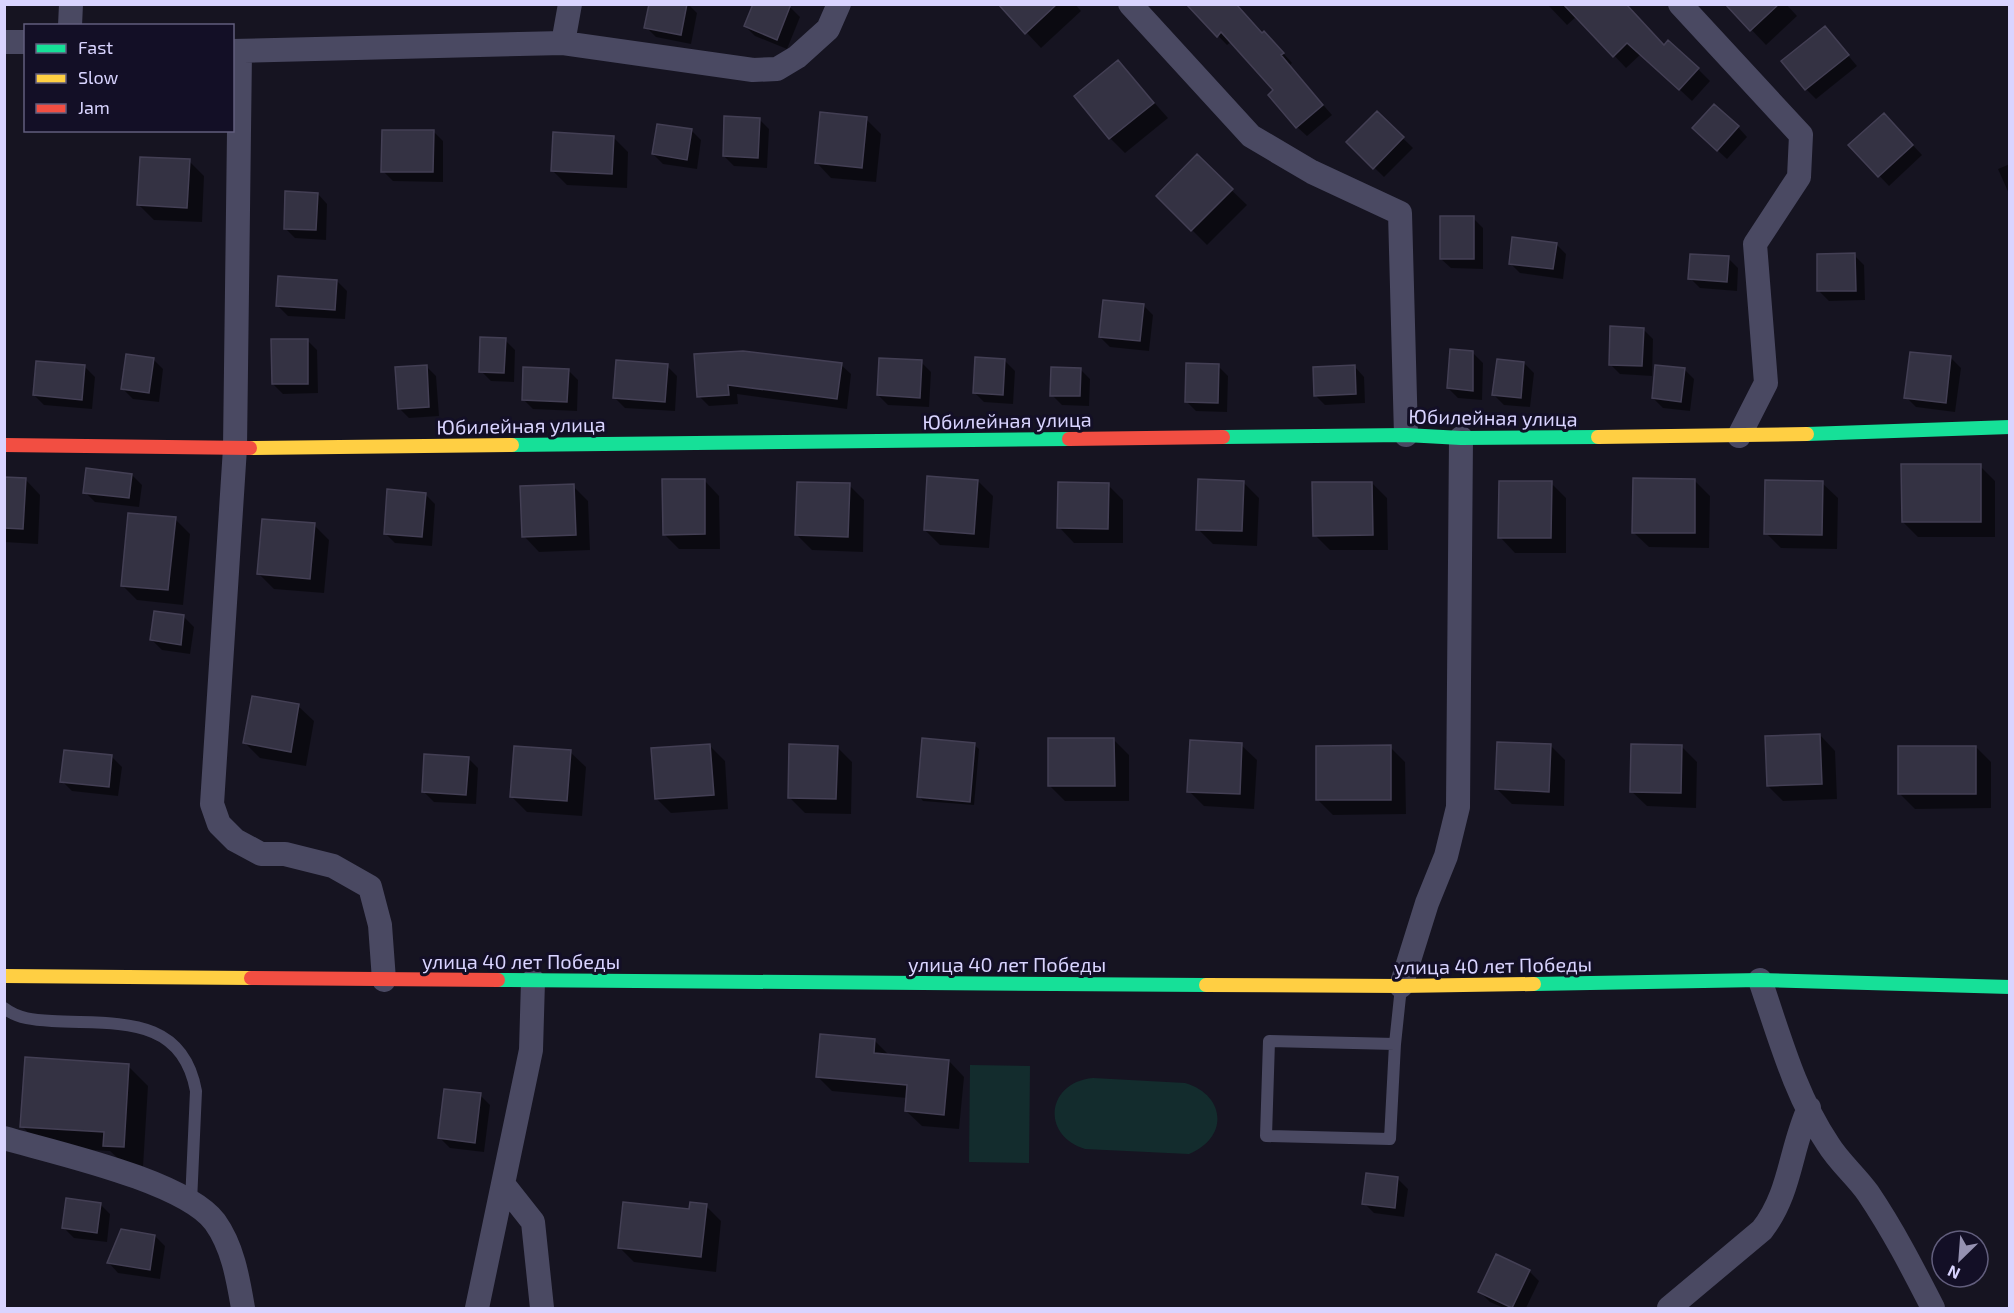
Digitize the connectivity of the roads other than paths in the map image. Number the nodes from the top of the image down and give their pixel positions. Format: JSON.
{"nodes":[{"id":1,"x":71,"y":4,"type":"edge"},
{"id":2,"x":570,"y":4,"type":"edge"},
{"id":3,"x":839,"y":4,"type":"edge"},
{"id":4,"x":1130,"y":4,"type":"edge"},
{"id":5,"x":1680,"y":4,"type":"edge"},
{"id":6,"x":70,"y":24,"type":"edge"},
{"id":7,"x":4,"y":42,"type":"edge"},
{"id":8,"x":24,"y":42,"type":"edge"},
{"id":9,"x":563,"y":43,"type":"junction"},
{"id":10,"x":236,"y":51,"type":"edge"},
{"id":11,"x":2010,"y":427,"type":"edge"},
{"id":12,"x":1406,"y":435,"type":"junction"},
{"id":13,"x":1739,"y":436,"type":"junction"},
{"id":14,"x":1461,"y":438,"type":"junction"},
{"id":15,"x":4,"y":445,"type":"edge"},
{"id":16,"x":234,"y":447,"type":"junction"},
{"id":17,"x":4,"y":976,"type":"edge"},
{"id":18,"x":384,"y":980,"type":"junction"},
{"id":19,"x":1760,"y":980,"type":"junction"},
{"id":20,"x":533,"y":981,"type":"junction"},
{"id":21,"x":1401,"y":986,"type":"junction"},
{"id":22,"x":2010,"y":987,"type":"edge"},
{"id":23,"x":4,"y":1008,"type":"edge"},
{"id":24,"x":1395,"y":1044,"type":"junction"},
{"id":25,"x":1809,"y":1108,"type":"junction"},
{"id":26,"x":4,"y":1138,"type":"edge"},
{"id":27,"x":503,"y":1184,"type":"junction"},
{"id":28,"x":191,"y":1202,"type":"junction"},
{"id":29,"x":243,"y":1308,"type":"edge"},
{"id":30,"x":477,"y":1308,"type":"edge"},
{"id":31,"x":542,"y":1308,"type":"edge"},
{"id":32,"x":1669,"y":1308,"type":"edge"},
{"id":33,"x":1933,"y":1308,"type":"edge"}],
"edges":[{"from":1,"to":6,"type":"street"},
{"from":2,"to":9,"type":"street"},
{"from":3,"to":9,"type":"street"},
{"from":4,"to":12,"type":"street"},
{"from":5,"to":13,"type":"street"},
{"from":7,"to":8,"type":"street"},
{"from":9,"to":10,"type":"street"},
{"from":10,"to":16,"type":"street"},
{"from":11,"to":13,"type":"street","name":"Юбилейная улица"},
{"from":12,"to":14,"type":"street","name":"Юбилейная улица"},
{"from":12,"to":16,"type":"street","name":"Юбилейная улица"},
{"from":13,"to":14,"type":"street","name":"Юбилейная улица"},
{"from":14,"to":21,"type":"street"},
{"from":15,"to":16,"type":"street","name":"Юбилейная улица"},
{"from":16,"to":18,"type":"street"},
{"from":17,"to":18,"type":"street","name":"улица 40 лет Победы"},
{"from":18,"to":20,"type":"street","name":"улица 40 лет Победы"},
{"from":19,"to":21,"type":"street","name":"улица 40 лет Победы"},
{"from":19,"to":22,"type":"street","name":"улица 40 лет Победы"},
{"from":19,"to":25,"type":"street"},
{"from":20,"to":21,"type":"street","name":"улица 40 лет Победы"},
{"from":20,"to":27,"type":"street"},
{"from":21,"to":24,"type":"lane"},
{"from":23,"to":28,"type":"lane"},
{"from":24,"to":24,"type":"lane"},
{"from":25,"to":32,"type":"street"},
{"from":25,"to":33,"type":"street"},
{"from":26,"to":28,"type":"street"},
{"from":27,"to":30,"type":"street"},
{"from":27,"to":31,"type":"street"},
{"from":28,"to":29,"type":"street"}]}
